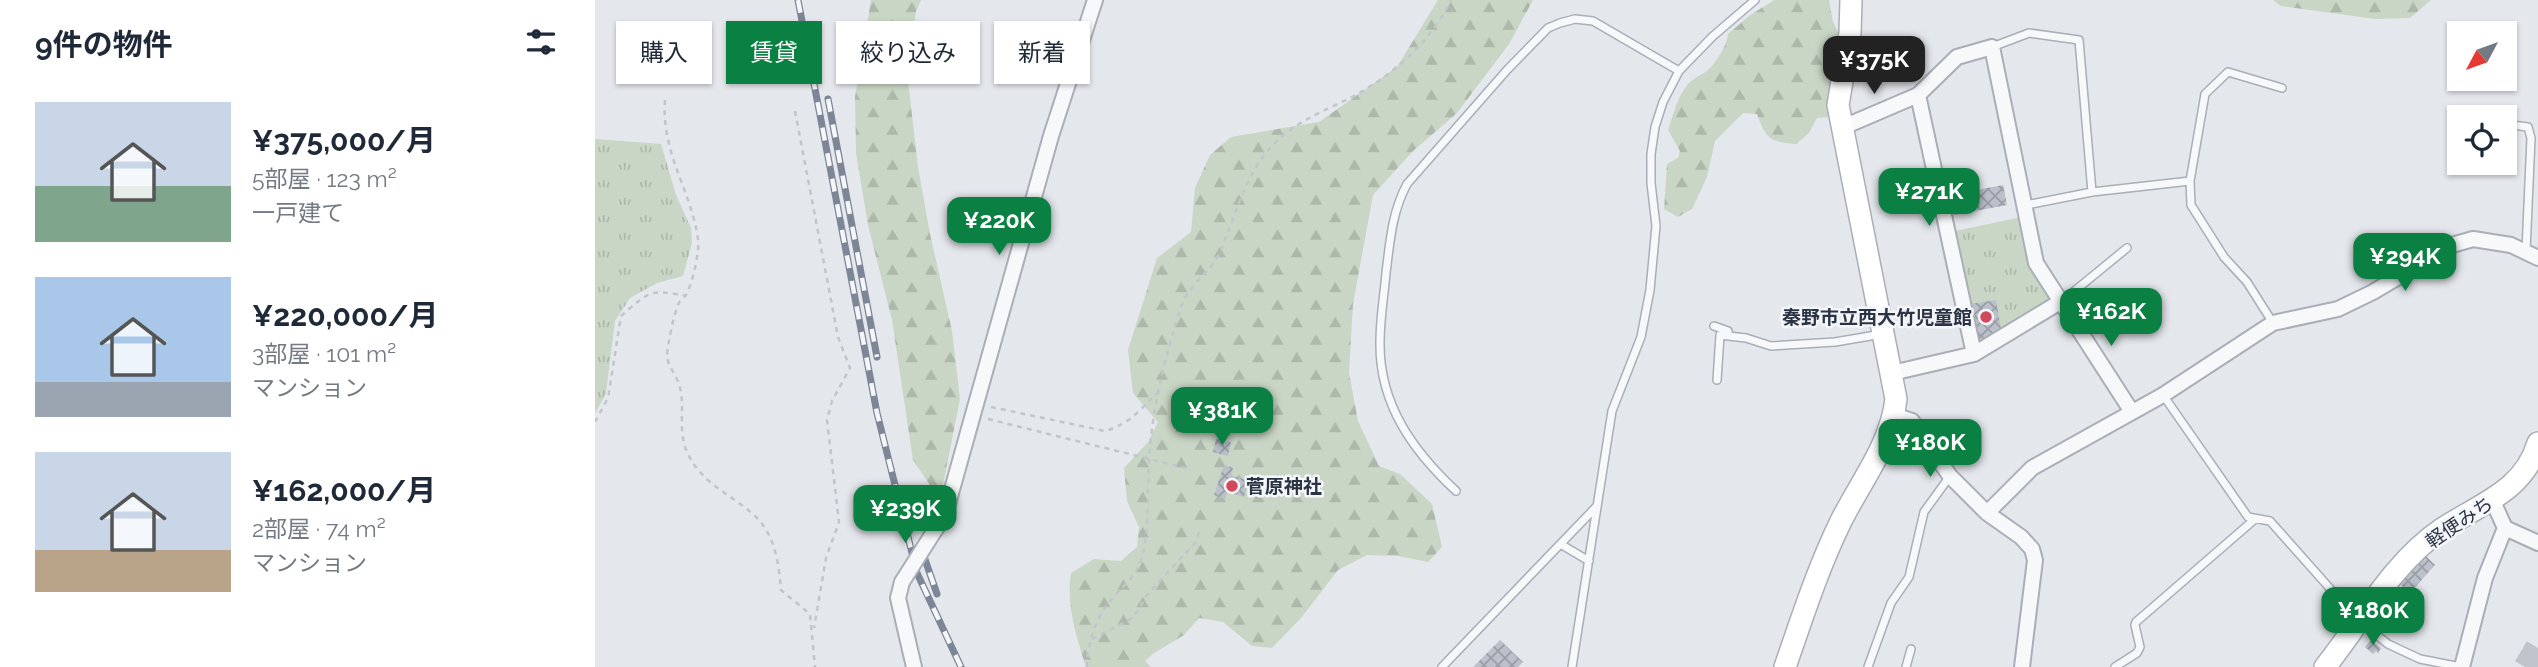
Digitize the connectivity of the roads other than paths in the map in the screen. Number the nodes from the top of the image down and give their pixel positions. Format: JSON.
{"nodes":[{"id":1,"x":1095,"y":0,"type":"edge"},
{"id":2,"x":1755,"y":0,"type":"edge"},
{"id":3,"x":1851,"y":0,"type":"edge"},
{"id":4,"x":1992,"y":47,"type":"junction"},
{"id":5,"x":1679,"y":71,"type":"junction"},
{"id":6,"x":2282,"y":89,"type":"dead end"},
{"id":7,"x":1918,"y":95,"type":"junction"},
{"id":8,"x":2517,"y":126,"type":"edge"},
{"id":9,"x":1841,"y":128,"type":"junction"},
{"id":10,"x":2534,"y":158,"type":"edge"},
{"id":11,"x":2190,"y":181,"type":"junction"},
{"id":12,"x":2092,"y":192,"type":"junction"},
{"id":13,"x":2025,"y":205,"type":"junction"},
{"id":14,"x":2127,"y":248,"type":"dead end"},
{"id":15,"x":2532,"y":255,"type":"edge"},
{"id":16,"x":2060,"y":302,"type":"junction"},
{"id":17,"x":2273,"y":323,"type":"junction"},
{"id":18,"x":1714,"y":326,"type":"dead end"},
{"id":19,"x":1883,"y":334,"type":"junction"},
{"id":20,"x":1728,"y":336,"type":"junction"},
{"id":21,"x":1974,"y":354,"type":"junction"},
{"id":22,"x":1892,"y":373,"type":"junction"},
{"id":23,"x":1717,"y":380,"type":"dead end"},
{"id":24,"x":2163,"y":395,"type":"junction"},
{"id":25,"x":2132,"y":412,"type":"junction"},
{"id":26,"x":1894,"y":415,"type":"junction"},
{"id":27,"x":2538,"y":443,"type":"edge"},
{"id":28,"x":1950,"y":476,"type":"junction"},
{"id":29,"x":1456,"y":491,"type":"dead end"},
{"id":30,"x":2492,"y":499,"type":"junction"},
{"id":31,"x":1597,"y":507,"type":"junction"},
{"id":32,"x":1987,"y":513,"type":"junction"},
{"id":33,"x":2255,"y":519,"type":"junction"},
{"id":34,"x":2505,"y":528,"type":"junction"},
{"id":35,"x":2538,"y":543,"type":"edge"},
{"id":36,"x":1562,"y":545,"type":"junction"},
{"id":37,"x":1589,"y":561,"type":"junction"},
{"id":38,"x":2358,"y":620,"type":"junction"},
{"id":39,"x":1911,"y":649,"type":"dead end"},
{"id":40,"x":914,"y":667,"type":"edge"},
{"id":41,"x":1441,"y":667,"type":"edge"},
{"id":42,"x":1572,"y":667,"type":"edge"},
{"id":43,"x":1785,"y":667,"type":"edge"},
{"id":44,"x":1868,"y":667,"type":"edge"},
{"id":45,"x":1906,"y":667,"type":"edge"},
{"id":46,"x":2022,"y":667,"type":"edge"},
{"id":47,"x":2115,"y":667,"type":"edge"},
{"id":48,"x":2325,"y":667,"type":"edge"},
{"id":49,"x":2461,"y":667,"type":"edge"}],
"edges":[{"from":1,"to":40,"type":"street","bridge":true},
{"from":2,"to":5,"type":"lane"},
{"from":3,"to":9,"type":"street"},
{"from":4,"to":7,"type":"street"},
{"from":4,"to":12,"type":"lane"},
{"from":4,"to":13,"type":"street"},
{"from":5,"to":29,"type":"lane"},
{"from":5,"to":31,"type":"lane"},
{"from":6,"to":11,"type":"lane"},
{"from":7,"to":9,"type":"street"},
{"from":7,"to":21,"type":"street"},
{"from":8,"to":10,"type":"lane"},
{"from":9,"to":19,"type":"street"},
{"from":10,"to":15,"type":"lane"},
{"from":11,"to":12,"type":"lane"},
{"from":11,"to":17,"type":"lane"},
{"from":12,"to":13,"type":"lane"},
{"from":13,"to":16,"type":"street"},
{"from":14,"to":16,"type":"lane"},
{"from":15,"to":17,"type":"street"},
{"from":16,"to":21,"type":"street"},
{"from":16,"to":25,"type":"street"},
{"from":17,"to":24,"type":"street"},
{"from":18,"to":20,"type":"lane"},
{"from":19,"to":20,"type":"lane"},
{"from":19,"to":22,"type":"street"},
{"from":20,"to":23,"type":"lane"},
{"from":21,"to":22,"type":"street"},
{"from":22,"to":26,"type":"street"},
{"from":24,"to":25,"type":"street"},
{"from":24,"to":33,"type":"lane"},
{"from":25,"to":32,"type":"street"},
{"from":26,"to":28,"type":"street"},
{"from":26,"to":43,"type":"street"},
{"from":27,"to":30,"type":"street","name":"軽便みち"},
{"from":28,"to":32,"type":"street"},
{"from":28,"to":44,"type":"lane"},
{"from":30,"to":34,"type":"street"},
{"from":30,"to":38,"type":"street","name":"軽便みち"},
{"from":31,"to":36,"type":"lane"},
{"from":31,"to":37,"type":"lane"},
{"from":32,"to":46,"type":"street"},
{"from":33,"to":38,"type":"lane"},
{"from":33,"to":47,"type":"lane"},
{"from":34,"to":35,"type":"street"},
{"from":34,"to":49,"type":"street"},
{"from":36,"to":37,"type":"lane"},
{"from":36,"to":41,"type":"lane"},
{"from":37,"to":42,"type":"lane"},
{"from":38,"to":48,"type":"street","name":"軽便みち"},
{"from":38,"to":49,"type":"lane"},
{"from":39,"to":45,"type":"lane"}]}
